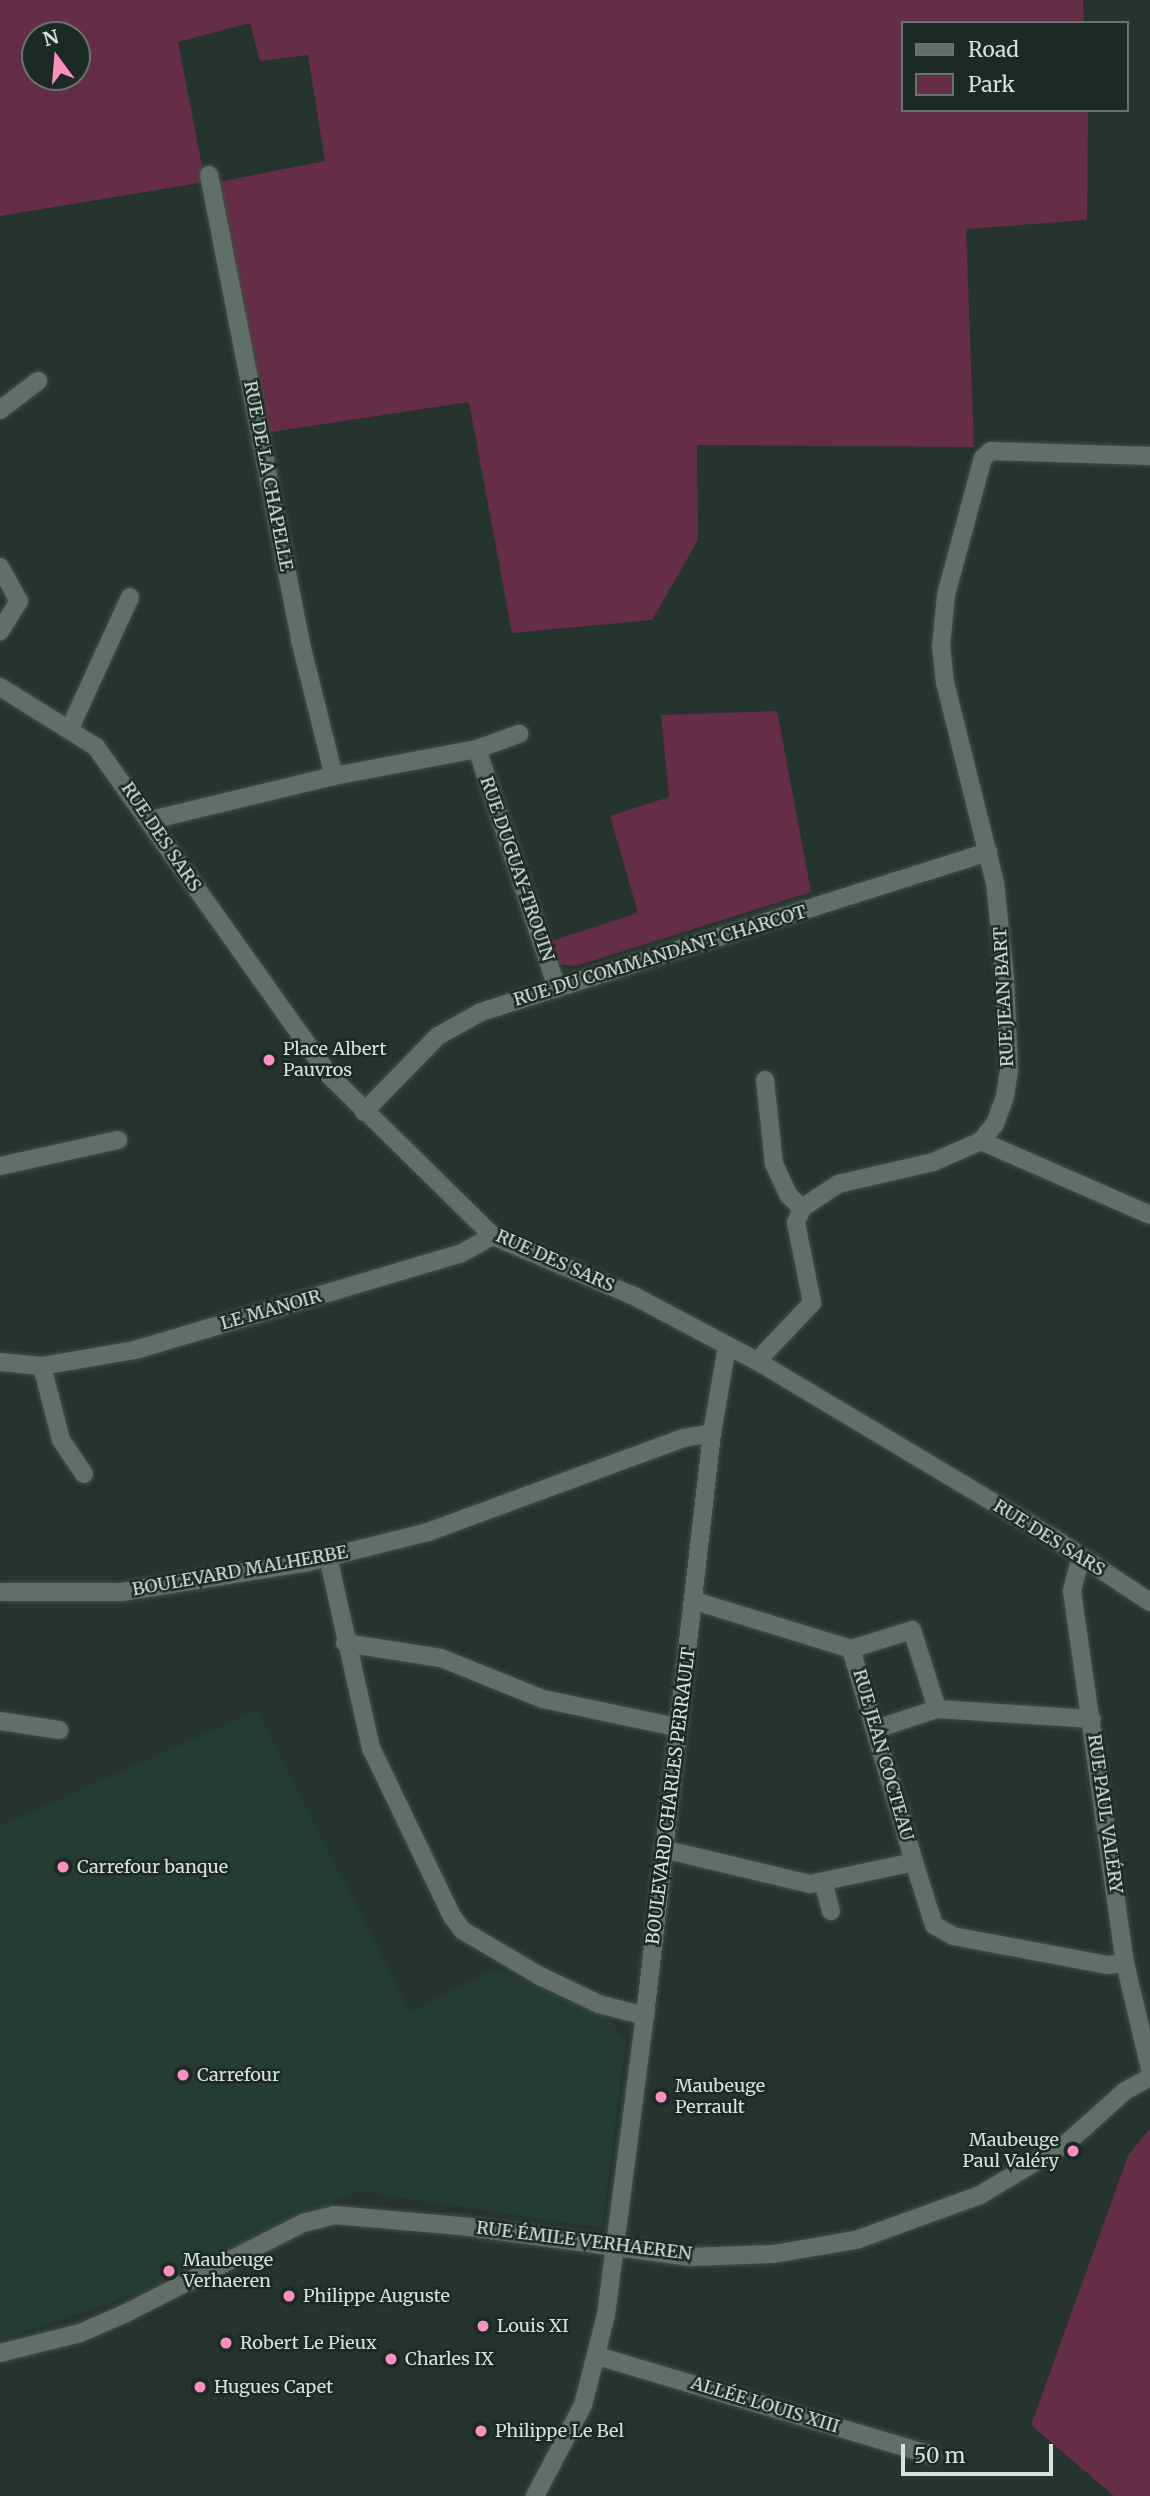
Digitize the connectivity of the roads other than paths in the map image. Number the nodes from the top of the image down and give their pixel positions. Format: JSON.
{"nodes":[{"id":1,"x":209,"y":175,"type":"dead end"},
{"id":2,"x":38,"y":381,"type":"dead end"},
{"id":3,"x":0,"y":410,"type":"edge"},
{"id":4,"x":1150,"y":456,"type":"edge"},
{"id":5,"x":0,"y":567,"type":"edge"},
{"id":6,"x":130,"y":597,"type":"dead end"},
{"id":7,"x":0,"y":631,"type":"edge"},
{"id":8,"x":0,"y":687,"type":"edge"},
{"id":9,"x":70,"y":728,"type":"junction"},
{"id":10,"x":519,"y":734,"type":"dead end"},
{"id":11,"x":477,"y":749,"type":"junction"},
{"id":12,"x":334,"y":776,"type":"junction"},
{"id":13,"x":151,"y":820,"type":"junction"},
{"id":14,"x":988,"y":852,"type":"junction"},
{"id":15,"x":557,"y":988,"type":"junction"},
{"id":16,"x":765,"y":1080,"type":"dead end"},
{"id":17,"x":364,"y":1112,"type":"junction"},
{"id":18,"x":118,"y":1140,"type":"dead end"},
{"id":19,"x":981,"y":1141,"type":"junction"},
{"id":20,"x":0,"y":1166,"type":"edge"},
{"id":21,"x":802,"y":1208,"type":"junction"},
{"id":22,"x":1150,"y":1215,"type":"edge"},
{"id":23,"x":494,"y":1236,"type":"junction"},
{"id":24,"x":727,"y":1346,"type":"junction"},
{"id":25,"x":0,"y":1362,"type":"edge"},
{"id":26,"x":757,"y":1362,"type":"junction"},
{"id":27,"x":42,"y":1366,"type":"junction"},
{"id":28,"x":712,"y":1433,"type":"junction"},
{"id":29,"x":84,"y":1474,"type":"dead end"},
{"id":30,"x":328,"y":1556,"type":"junction"},
{"id":31,"x":1081,"y":1558,"type":"junction"},
{"id":32,"x":0,"y":1592,"type":"edge"},
{"id":33,"x":695,"y":1601,"type":"junction"},
{"id":34,"x":1150,"y":1602,"type":"edge"},
{"id":35,"x":345,"y":1643,"type":"junction"},
{"id":36,"x":851,"y":1649,"type":"junction"},
{"id":37,"x":937,"y":1709,"type":"junction"},
{"id":38,"x":1093,"y":1719,"type":"junction"},
{"id":39,"x":0,"y":1721,"type":"edge"},
{"id":40,"x":677,"y":1727,"type":"junction"},
{"id":41,"x":876,"y":1729,"type":"junction"},
{"id":42,"x":59,"y":1730,"type":"dead end"},
{"id":43,"x":663,"y":1849,"type":"junction"},
{"id":44,"x":914,"y":1862,"type":"junction"},
{"id":45,"x":824,"y":1885,"type":"junction"},
{"id":46,"x":831,"y":1911,"type":"dead end"},
{"id":47,"x":1125,"y":1964,"type":"junction"},
{"id":48,"x":645,"y":2016,"type":"junction"},
{"id":49,"x":1150,"y":2069,"type":"edge"},
{"id":50,"x":1150,"y":2077,"type":"edge"},
{"id":51,"x":616,"y":2246,"type":"junction"},
{"id":52,"x":0,"y":2353,"type":"edge"},
{"id":53,"x":597,"y":2356,"type":"junction"},
{"id":54,"x":932,"y":2455,"type":"dead end"},
{"id":55,"x":535,"y":2496,"type":"edge"}],
"edges":[{"from":1,"to":12,"type":"street","name":"RUE DE LA CHAPELLE"},
{"from":2,"to":3,"type":"street"},
{"from":4,"to":14,"type":"street","name":"RUE JEAN BART"},
{"from":5,"to":7,"type":"street"},
{"from":6,"to":9,"type":"street"},
{"from":8,"to":9,"type":"street","name":"RUE DES SARS"},
{"from":9,"to":13,"type":"street","name":"RUE DES SARS"},
{"from":10,"to":11,"type":"street"},
{"from":11,"to":12,"type":"street"},
{"from":11,"to":15,"type":"street","name":"RUE DUGUAY-TROUIN"},
{"from":12,"to":13,"type":"street"},
{"from":13,"to":17,"type":"street","name":"RUE DES SARS"},
{"from":14,"to":15,"type":"street","name":"RUE DU COMMANDANT CHARCOT"},
{"from":14,"to":19,"type":"street","name":"RUE JEAN BART"},
{"from":15,"to":17,"type":"street","name":"RUE DU COMMANDANT CHARCOT"},
{"from":16,"to":21,"type":"street"},
{"from":17,"to":23,"type":"street","name":"RUE DES SARS"},
{"from":18,"to":20,"type":"street"},
{"from":19,"to":21,"type":"street"},
{"from":19,"to":22,"type":"street"},
{"from":21,"to":26,"type":"street"},
{"from":23,"to":24,"type":"street","name":"RUE DES SARS"},
{"from":23,"to":27,"type":"street","name":"LE MANOIR"},
{"from":24,"to":26,"type":"street","name":"RUE DES SARS"},
{"from":24,"to":28,"type":"street","name":"BOULEVARD CHARLES PERRAULT"},
{"from":25,"to":27,"type":"street","name":"LE MANOIR"},
{"from":26,"to":31,"type":"street","name":"RUE DES SARS"},
{"from":27,"to":29,"type":"street"},
{"from":28,"to":30,"type":"street","name":"BOULEVARD MALHERBE"},
{"from":28,"to":33,"type":"street","name":"BOULEVARD CHARLES PERRAULT"},
{"from":30,"to":32,"type":"street","name":"BOULEVARD MALHERBE"},
{"from":30,"to":35,"type":"street"},
{"from":31,"to":34,"type":"street","name":"RUE DES SARS"},
{"from":31,"to":38,"type":"street","name":"RUE PAUL VALÉRY"},
{"from":33,"to":36,"type":"street"},
{"from":33,"to":40,"type":"street","name":"BOULEVARD CHARLES PERRAULT"},
{"from":35,"to":40,"type":"street"},
{"from":35,"to":48,"type":"street"},
{"from":36,"to":37,"type":"street"},
{"from":36,"to":41,"type":"street","name":"RUE JEAN COCTEAU"},
{"from":37,"to":38,"type":"street"},
{"from":37,"to":41,"type":"street"},
{"from":38,"to":47,"type":"street","name":"RUE PAUL VALÉRY"},
{"from":39,"to":42,"type":"street"},
{"from":40,"to":43,"type":"street","name":"BOULEVARD CHARLES PERRAULT"},
{"from":41,"to":44,"type":"street","name":"RUE JEAN COCTEAU"},
{"from":43,"to":45,"type":"street"},
{"from":43,"to":48,"type":"street","name":"BOULEVARD CHARLES PERRAULT"},
{"from":44,"to":45,"type":"street"},
{"from":44,"to":47,"type":"street","name":"RUE JEAN COCTEAU"},
{"from":45,"to":46,"type":"street"},
{"from":47,"to":49,"type":"street","name":"RUE PAUL VALÉRY"},
{"from":48,"to":51,"type":"street","name":"BOULEVARD CHARLES PERRAULT"},
{"from":50,"to":51,"type":"street","name":"RUE ÉMILE VERHAEREN"},
{"from":51,"to":52,"type":"street","name":"RUE ÉMILE VERHAEREN"},
{"from":51,"to":53,"type":"street","name":"BOULEVARD CHARLES PERRAULT"},
{"from":53,"to":54,"type":"street","name":"ALLÉE LOUIS XIII"},
{"from":53,"to":55,"type":"street","name":"BOULEVARD CHARLES PERRAULT"}]}
